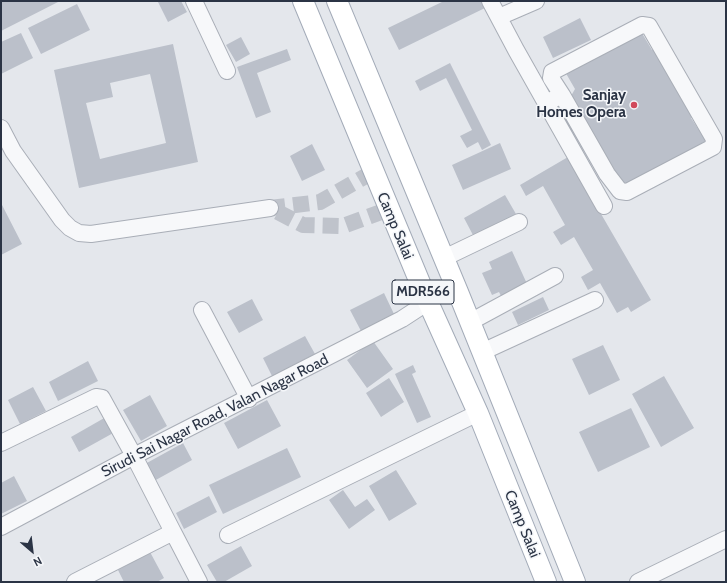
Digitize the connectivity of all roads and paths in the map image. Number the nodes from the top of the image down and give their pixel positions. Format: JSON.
{"nodes":[{"id":1,"x":194,"y":1,"type":"edge"},
{"id":2,"x":303,"y":1,"type":"edge"},
{"id":3,"x":337,"y":1,"type":"edge"},
{"id":4,"x":490,"y":1,"type":"edge"},
{"id":5,"x":536,"y":1,"type":"edge"},
{"id":6,"x":499,"y":17,"type":"junction"},
{"id":7,"x":227,"y":71,"type":"dead end"},
{"id":8,"x":562,"y":95,"type":"junction"},
{"id":9,"x":546,"y":103,"type":"junction"},
{"id":10,"x":1,"y":128,"type":"edge"},
{"id":11,"x":7,"y":154,"type":"edge"},
{"id":12,"x":607,"y":174,"type":"junction"},
{"id":13,"x":592,"y":182,"type":"junction"},
{"id":14,"x":604,"y":206,"type":"dead end"},
{"id":15,"x":270,"y":208,"type":"dead end"},
{"id":16,"x":519,"y":222,"type":"dead end"},
{"id":17,"x":444,"y":258,"type":"junction"},
{"id":18,"x":555,"y":276,"type":"dead end"},
{"id":19,"x":595,"y":300,"type":"dead end"},
{"id":20,"x":428,"y":302,"type":"junction"},
{"id":21,"x":202,"y":310,"type":"dead end"},
{"id":22,"x":470,"y":322,"type":"junction"},
{"id":23,"x":482,"y":352,"type":"junction"},
{"id":24,"x":249,"y":399,"type":"junction"},
{"id":25,"x":478,"y":413,"type":"junction"},
{"id":26,"x":1,"y":443,"type":"edge"},
{"id":27,"x":134,"y":456,"type":"junction"},
{"id":28,"x":1,"y":527,"type":"edge"},
{"id":29,"x":173,"y":532,"type":"junction"},
{"id":30,"x":228,"y":535,"type":"dead end"},
{"id":31,"x":726,"y":539,"type":"edge"},
{"id":32,"x":75,"y":582,"type":"edge"},
{"id":33,"x":200,"y":582,"type":"edge"},
{"id":34,"x":546,"y":582,"type":"edge"},
{"id":35,"x":575,"y":582,"type":"edge"},
{"id":36,"x":638,"y":582,"type":"edge"}],
"edges":[{"from":1,"to":7,"type":"street"},
{"from":2,"to":20,"type":"main road","name":"Camp Salai","number":"MDR566"},
{"from":3,"to":17,"type":"main road","name":"Camp Salai","number":"MDR566"},
{"from":4,"to":6,"type":"street"},
{"from":5,"to":6,"type":"street"},
{"from":6,"to":9,"type":"street"},
{"from":8,"to":9,"type":"street"},
{"from":8,"to":12,"type":"street"},
{"from":8,"to":12,"type":"street"},
{"from":9,"to":13,"type":"street"},
{"from":10,"to":11,"type":"street"},
{"from":11,"to":15,"type":"street"},
{"from":12,"to":13,"type":"street"},
{"from":13,"to":14,"type":"street"},
{"from":16,"to":17,"type":"street"},
{"from":17,"to":22,"type":"main road","name":"Camp Salai","number":"MDR566"},
{"from":18,"to":22,"type":"street"},
{"from":19,"to":23,"type":"street"},
{"from":20,"to":24,"type":"street","name":"Sirudi Sai Nagar Road, Valan Nagar Road"},
{"from":20,"to":25,"type":"main road","name":"Camp Salai","number":"MDR566"},
{"from":21,"to":24,"type":"street"},
{"from":22,"to":23,"type":"main road","name":"Camp Salai","number":"MDR566"},
{"from":23,"to":35,"type":"main road","name":"Camp Salai","number":"MDR566"},
{"from":24,"to":27,"type":"street","name":"Sirudi Sai Nagar Road, Valan Nagar Road"},
{"from":25,"to":30,"type":"street"},
{"from":25,"to":34,"type":"main road","name":"Camp Salai","number":"MDR566"},
{"from":26,"to":27,"type":"street"},
{"from":27,"to":28,"type":"street","name":"Sirudi Sai Nagar Road, Valan Nagar Road"},
{"from":27,"to":29,"type":"street"},
{"from":29,"to":32,"type":"street"},
{"from":29,"to":33,"type":"street"},
{"from":31,"to":36,"type":"street"}]}
